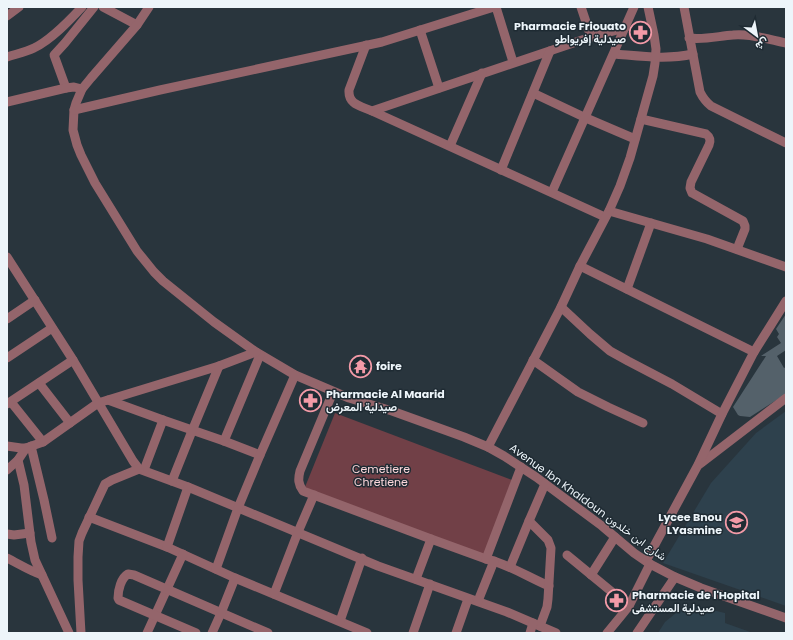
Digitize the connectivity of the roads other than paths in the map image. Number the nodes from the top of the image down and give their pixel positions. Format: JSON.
{"nodes":[{"id":1,"x":19,"y":7,"type":"edge"},
{"id":2,"x":82,"y":7,"type":"edge"},
{"id":3,"x":94,"y":7,"type":"edge"},
{"id":4,"x":103,"y":7,"type":"edge"},
{"id":5,"x":149,"y":7,"type":"edge"},
{"id":6,"x":495,"y":7,"type":"edge"},
{"id":7,"x":581,"y":7,"type":"edge"},
{"id":8,"x":634,"y":7,"type":"edge"},
{"id":9,"x":648,"y":7,"type":"edge"},
{"id":10,"x":684,"y":7,"type":"edge"},
{"id":11,"x":7,"y":16,"type":"edge"},
{"id":12,"x":137,"y":25,"type":"junction"},
{"id":13,"x":625,"y":28,"type":"junction"},
{"id":14,"x":420,"y":30,"type":"junction"},
{"id":15,"x":592,"y":37,"type":"junction"},
{"id":16,"x":690,"y":38,"type":"junction"},
{"id":17,"x":45,"y":42,"type":"junction"},
{"id":18,"x":786,"y":43,"type":"edge"},
{"id":19,"x":366,"y":45,"type":"junction"},
{"id":20,"x":550,"y":51,"type":"junction"},
{"id":21,"x":614,"y":54,"type":"junction"},
{"id":22,"x":693,"y":54,"type":"junction"},
{"id":23,"x":54,"y":55,"type":"junction"},
{"id":24,"x":7,"y":57,"type":"edge"},
{"id":25,"x":656,"y":57,"type":"junction"},
{"id":26,"x":513,"y":62,"type":"junction"},
{"id":27,"x":482,"y":73,"type":"junction"},
{"id":28,"x":66,"y":88,"type":"junction"},
{"id":29,"x":438,"y":88,"type":"junction"},
{"id":30,"x":82,"y":89,"type":"junction"},
{"id":31,"x":533,"y":93,"type":"junction"},
{"id":32,"x":7,"y":102,"type":"edge"},
{"id":33,"x":74,"y":110,"type":"junction"},
{"id":34,"x":372,"y":111,"type":"junction"},
{"id":35,"x":586,"y":118,"type":"junction"},
{"id":36,"x":641,"y":119,"type":"junction"},
{"id":37,"x":635,"y":139,"type":"junction"},
{"id":38,"x":786,"y":143,"type":"edge"},
{"id":39,"x":450,"y":146,"type":"junction"},
{"id":40,"x":501,"y":170,"type":"junction"},
{"id":41,"x":552,"y":192,"type":"junction"},
{"id":42,"x":607,"y":214,"type":"junction"},
{"id":43,"x":651,"y":223,"type":"junction"},
{"id":44,"x":737,"y":249,"type":"junction"},
{"id":45,"x":7,"y":258,"type":"edge"},
{"id":46,"x":580,"y":266,"type":"junction"},
{"id":47,"x":786,"y":267,"type":"edge"},
{"id":48,"x":627,"y":289,"type":"junction"},
{"id":49,"x":35,"y":300,"type":"junction"},
{"id":50,"x":786,"y":301,"type":"edge"},
{"id":51,"x":561,"y":307,"type":"junction"},
{"id":52,"x":7,"y":318,"type":"edge"},
{"id":53,"x":52,"y":328,"type":"junction"},
{"id":54,"x":754,"y":352,"type":"junction"},
{"id":55,"x":258,"y":354,"type":"junction"},
{"id":56,"x":7,"y":358,"type":"edge"},
{"id":57,"x":73,"y":360,"type":"junction"},
{"id":58,"x":532,"y":360,"type":"junction"},
{"id":59,"x":218,"y":366,"type":"junction"},
{"id":60,"x":295,"y":375,"type":"junction"},
{"id":61,"x":39,"y":383,"type":"junction"},
{"id":62,"x":333,"y":392,"type":"junction"},
{"id":63,"x":786,"y":398,"type":"edge"},
{"id":64,"x":108,"y":400,"type":"junction"},
{"id":65,"x":9,"y":403,"type":"edge"},
{"id":66,"x":98,"y":403,"type":"junction"},
{"id":67,"x":722,"y":414,"type":"junction"},
{"id":68,"x":163,"y":420,"type":"junction"},
{"id":69,"x":70,"y":423,"type":"junction"},
{"id":70,"x":643,"y":423,"type":"dead end"},
{"id":71,"x":192,"y":431,"type":"junction"},
{"id":72,"x":224,"y":441,"type":"junction"},
{"id":73,"x":43,"y":442,"type":"junction"},
{"id":74,"x":7,"y":446,"type":"edge"},
{"id":75,"x":28,"y":447,"type":"junction"},
{"id":76,"x":488,"y":447,"type":"junction"},
{"id":77,"x":260,"y":455,"type":"junction"},
{"id":78,"x":18,"y":460,"type":"junction"},
{"id":79,"x":698,"y":465,"type":"junction"},
{"id":80,"x":521,"y":467,"type":"junction"},
{"id":81,"x":141,"y":469,"type":"junction"},
{"id":82,"x":7,"y":470,"type":"edge"},
{"id":83,"x":172,"y":481,"type":"junction"},
{"id":84,"x":545,"y":484,"type":"junction"},
{"id":85,"x":188,"y":487,"type":"junction"},
{"id":86,"x":314,"y":495,"type":"junction"},
{"id":87,"x":238,"y":508,"type":"junction"},
{"id":88,"x":90,"y":517,"type":"junction"},
{"id":89,"x":529,"y":521,"type":"junction"},
{"id":90,"x":298,"y":532,"type":"junction"},
{"id":91,"x":30,"y":533,"type":"junction"},
{"id":92,"x":7,"y":534,"type":"edge"},
{"id":93,"x":615,"y":537,"type":"junction"},
{"id":94,"x":52,"y":538,"type":"dead end"},
{"id":95,"x":431,"y":539,"type":"junction"},
{"id":96,"x":167,"y":547,"type":"junction"},
{"id":97,"x":183,"y":554,"type":"junction"},
{"id":98,"x":567,"y":555,"type":"dead end"},
{"id":99,"x":7,"y":558,"type":"edge"},
{"id":100,"x":362,"y":558,"type":"junction"},
{"id":101,"x":490,"y":560,"type":"junction"},
{"id":102,"x":648,"y":562,"type":"junction"},
{"id":103,"x":510,"y":567,"type":"junction"},
{"id":104,"x":216,"y":569,"type":"junction"},
{"id":105,"x":42,"y":575,"type":"junction"},
{"id":106,"x":591,"y":575,"type":"junction"},
{"id":107,"x":675,"y":577,"type":"junction"},
{"id":108,"x":235,"y":578,"type":"junction"},
{"id":109,"x":416,"y":579,"type":"junction"},
{"id":110,"x":430,"y":584,"type":"junction"},
{"id":111,"x":549,"y":586,"type":"junction"},
{"id":112,"x":168,"y":590,"type":"junction"},
{"id":113,"x":274,"y":594,"type":"junction"},
{"id":114,"x":468,"y":599,"type":"junction"},
{"id":115,"x":478,"y":601,"type":"junction"},
{"id":116,"x":629,"y":606,"type":"junction"},
{"id":117,"x":221,"y":613,"type":"junction"},
{"id":118,"x":155,"y":616,"type":"junction"},
{"id":119,"x":786,"y":618,"type":"edge"},
{"id":120,"x":340,"y":621,"type":"junction"},
{"id":121,"x":536,"y":624,"type":"junction"},
{"id":122,"x":353,"y":630,"type":"edge"},
{"id":123,"x":68,"y":633,"type":"edge"},
{"id":124,"x":81,"y":633,"type":"edge"},
{"id":125,"x":147,"y":633,"type":"edge"},
{"id":126,"x":196,"y":633,"type":"edge"},
{"id":127,"x":212,"y":633,"type":"edge"},
{"id":128,"x":268,"y":633,"type":"edge"},
{"id":129,"x":367,"y":633,"type":"edge"},
{"id":130,"x":413,"y":633,"type":"edge"},
{"id":131,"x":456,"y":633,"type":"edge"},
{"id":132,"x":530,"y":633,"type":"edge"},
{"id":133,"x":556,"y":633,"type":"edge"},
{"id":134,"x":607,"y":633,"type":"edge"},
{"id":135,"x":637,"y":633,"type":"edge"}],
"edges":[{"from":1,"to":11,"type":"street"},
{"from":2,"to":17,"type":"street"},
{"from":3,"to":23,"type":"street"},
{"from":4,"to":12,"type":"street"},
{"from":5,"to":12,"type":"street","name":"Avenue Ibn Khaldoun شارع ابن خلدون"},
{"from":6,"to":14,"type":"street"},
{"from":6,"to":26,"type":"street"},
{"from":7,"to":15,"type":"street"},
{"from":8,"to":13,"type":"street"},
{"from":9,"to":25,"type":"street"},
{"from":10,"to":16,"type":"street"},
{"from":12,"to":30,"type":"street","name":"Avenue Ibn Khaldoun شارع ابن خلدون"},
{"from":13,"to":15,"type":"street"},
{"from":13,"to":21,"type":"street"},
{"from":14,"to":19,"type":"street"},
{"from":14,"to":29,"type":"street"},
{"from":15,"to":20,"type":"street"},
{"from":16,"to":18,"type":"street"},
{"from":16,"to":22,"type":"street"},
{"from":17,"to":23,"type":"street"},
{"from":17,"to":24,"type":"street"},
{"from":19,"to":33,"type":"street"},
{"from":19,"to":34,"type":"street"},
{"from":20,"to":26,"type":"street"},
{"from":20,"to":31,"type":"street"},
{"from":21,"to":25,"type":"street"},
{"from":21,"to":35,"type":"street"},
{"from":22,"to":25,"type":"street"},
{"from":22,"to":38,"type":"street"},
{"from":23,"to":28,"type":"street"},
{"from":25,"to":36,"type":"street"},
{"from":26,"to":27,"type":"street"},
{"from":27,"to":29,"type":"street"},
{"from":27,"to":39,"type":"street"},
{"from":28,"to":30,"type":"street"},
{"from":28,"to":32,"type":"street"},
{"from":29,"to":34,"type":"street"},
{"from":30,"to":33,"type":"street","name":"Avenue Ibn Khaldoun شارع ابن خلدون"},
{"from":31,"to":35,"type":"street"},
{"from":31,"to":40,"type":"street"},
{"from":33,"to":55,"type":"street","name":"Avenue Ibn Khaldoun شارع ابن خلدون"},
{"from":34,"to":39,"type":"street"},
{"from":35,"to":37,"type":"street"},
{"from":35,"to":41,"type":"street"},
{"from":36,"to":37,"type":"street"},
{"from":36,"to":44,"type":"street"},
{"from":37,"to":42,"type":"street"},
{"from":39,"to":40,"type":"street"},
{"from":40,"to":41,"type":"street"},
{"from":41,"to":42,"type":"street"},
{"from":42,"to":43,"type":"street"},
{"from":42,"to":46,"type":"street"},
{"from":43,"to":44,"type":"street"},
{"from":43,"to":48,"type":"street"},
{"from":44,"to":47,"type":"street"},
{"from":45,"to":49,"type":"street"},
{"from":46,"to":48,"type":"street"},
{"from":46,"to":51,"type":"street"},
{"from":48,"to":54,"type":"street"},
{"from":49,"to":52,"type":"street"},
{"from":49,"to":53,"type":"street"},
{"from":50,"to":54,"type":"street"},
{"from":51,"to":58,"type":"street"},
{"from":51,"to":67,"type":"street"},
{"from":53,"to":56,"type":"street"},
{"from":53,"to":57,"type":"street"},
{"from":54,"to":67,"type":"street"},
{"from":55,"to":59,"type":"street"},
{"from":55,"to":60,"type":"street","name":"Avenue Ibn Khaldoun شارع ابن خلدون"},
{"from":55,"to":72,"type":"street"},
{"from":57,"to":61,"type":"street"},
{"from":57,"to":66,"type":"street"},
{"from":58,"to":70,"type":"street"},
{"from":58,"to":76,"type":"street"},
{"from":59,"to":64,"type":"street"},
{"from":59,"to":71,"type":"street"},
{"from":60,"to":62,"type":"street","name":"Avenue Ibn Khaldoun شارع ابن خلدون"},
{"from":60,"to":77,"type":"street"},
{"from":61,"to":65,"type":"street"},
{"from":61,"to":69,"type":"street"},
{"from":62,"to":76,"type":"street","name":"Avenue Ibn Khaldoun شارع ابن خلدون"},
{"from":62,"to":86,"type":"street"},
{"from":63,"to":79,"type":"street"},
{"from":64,"to":66,"type":"street"},
{"from":64,"to":68,"type":"street"},
{"from":65,"to":73,"type":"street"},
{"from":66,"to":69,"type":"street"},
{"from":66,"to":81,"type":"street"},
{"from":67,"to":79,"type":"street"},
{"from":68,"to":71,"type":"street"},
{"from":68,"to":81,"type":"street"},
{"from":69,"to":73,"type":"street"},
{"from":71,"to":72,"type":"street"},
{"from":71,"to":83,"type":"street"},
{"from":72,"to":77,"type":"street"},
{"from":73,"to":75,"type":"street"},
{"from":74,"to":75,"type":"street"},
{"from":75,"to":78,"type":"street"},
{"from":75,"to":94,"type":"street"},
{"from":76,"to":80,"type":"street","name":"Avenue Ibn Khaldoun شارع ابن خلدون"},
{"from":77,"to":87,"type":"street"},
{"from":78,"to":82,"type":"street"},
{"from":78,"to":91,"type":"street"},
{"from":79,"to":102,"type":"street"},
{"from":80,"to":84,"type":"street","name":"Avenue Ibn Khaldoun شارع ابن خلدون"},
{"from":80,"to":101,"type":"street"},
{"from":81,"to":83,"type":"street"},
{"from":81,"to":88,"type":"street"},
{"from":83,"to":85,"type":"street"},
{"from":84,"to":89,"type":"street"},
{"from":84,"to":93,"type":"street","name":"Avenue Ibn Khaldoun شارع ابن خلدون"},
{"from":85,"to":87,"type":"street"},
{"from":85,"to":96,"type":"street"},
{"from":86,"to":90,"type":"street"},
{"from":86,"to":95,"type":"street"},
{"from":87,"to":90,"type":"street"},
{"from":87,"to":104,"type":"street"},
{"from":88,"to":96,"type":"street"},
{"from":88,"to":124,"type":"street"},
{"from":89,"to":103,"type":"street"},
{"from":89,"to":111,"type":"street"},
{"from":90,"to":100,"type":"street"},
{"from":90,"to":113,"type":"street"},
{"from":91,"to":92,"type":"street"},
{"from":91,"to":105,"type":"street"},
{"from":93,"to":102,"type":"street","name":"Avenue Ibn Khaldoun شارع ابن خلدون"},
{"from":93,"to":106,"type":"street"},
{"from":95,"to":101,"type":"street"},
{"from":95,"to":109,"type":"street"},
{"from":96,"to":97,"type":"street"},
{"from":97,"to":104,"type":"street"},
{"from":97,"to":112,"type":"street"},
{"from":98,"to":106,"type":"street"},
{"from":99,"to":105,"type":"street"},
{"from":100,"to":109,"type":"street"},
{"from":100,"to":120,"type":"street"},
{"from":101,"to":103,"type":"street"},
{"from":101,"to":115,"type":"street"},
{"from":102,"to":107,"type":"street","name":"Avenue Ibn Khaldoun شارع ابن خلدون"},
{"from":102,"to":116,"type":"street"},
{"from":103,"to":111,"type":"street"},
{"from":104,"to":108,"type":"street"},
{"from":105,"to":123,"type":"street"},
{"from":106,"to":116,"type":"street"},
{"from":107,"to":119,"type":"street","name":"Avenue Ibn Khaldoun شارع ابن خلدون"},
{"from":107,"to":135,"type":"street"},
{"from":108,"to":113,"type":"street"},
{"from":108,"to":117,"type":"street"},
{"from":109,"to":110,"type":"street"},
{"from":110,"to":114,"type":"street"},
{"from":110,"to":130,"type":"street"},
{"from":111,"to":121,"type":"street"},
{"from":112,"to":117,"type":"street"},
{"from":112,"to":118,"type":"street"},
{"from":112,"to":118,"type":"street"},
{"from":113,"to":120,"type":"street"},
{"from":114,"to":115,"type":"street"},
{"from":114,"to":131,"type":"street"},
{"from":115,"to":121,"type":"street"},
{"from":116,"to":134,"type":"street"},
{"from":117,"to":127,"type":"street"},
{"from":117,"to":128,"type":"street"},
{"from":118,"to":125,"type":"street"},
{"from":118,"to":126,"type":"street"},
{"from":120,"to":122,"type":"street"},
{"from":121,"to":132,"type":"street"},
{"from":121,"to":133,"type":"street"},
{"from":122,"to":129,"type":"street"}]}
